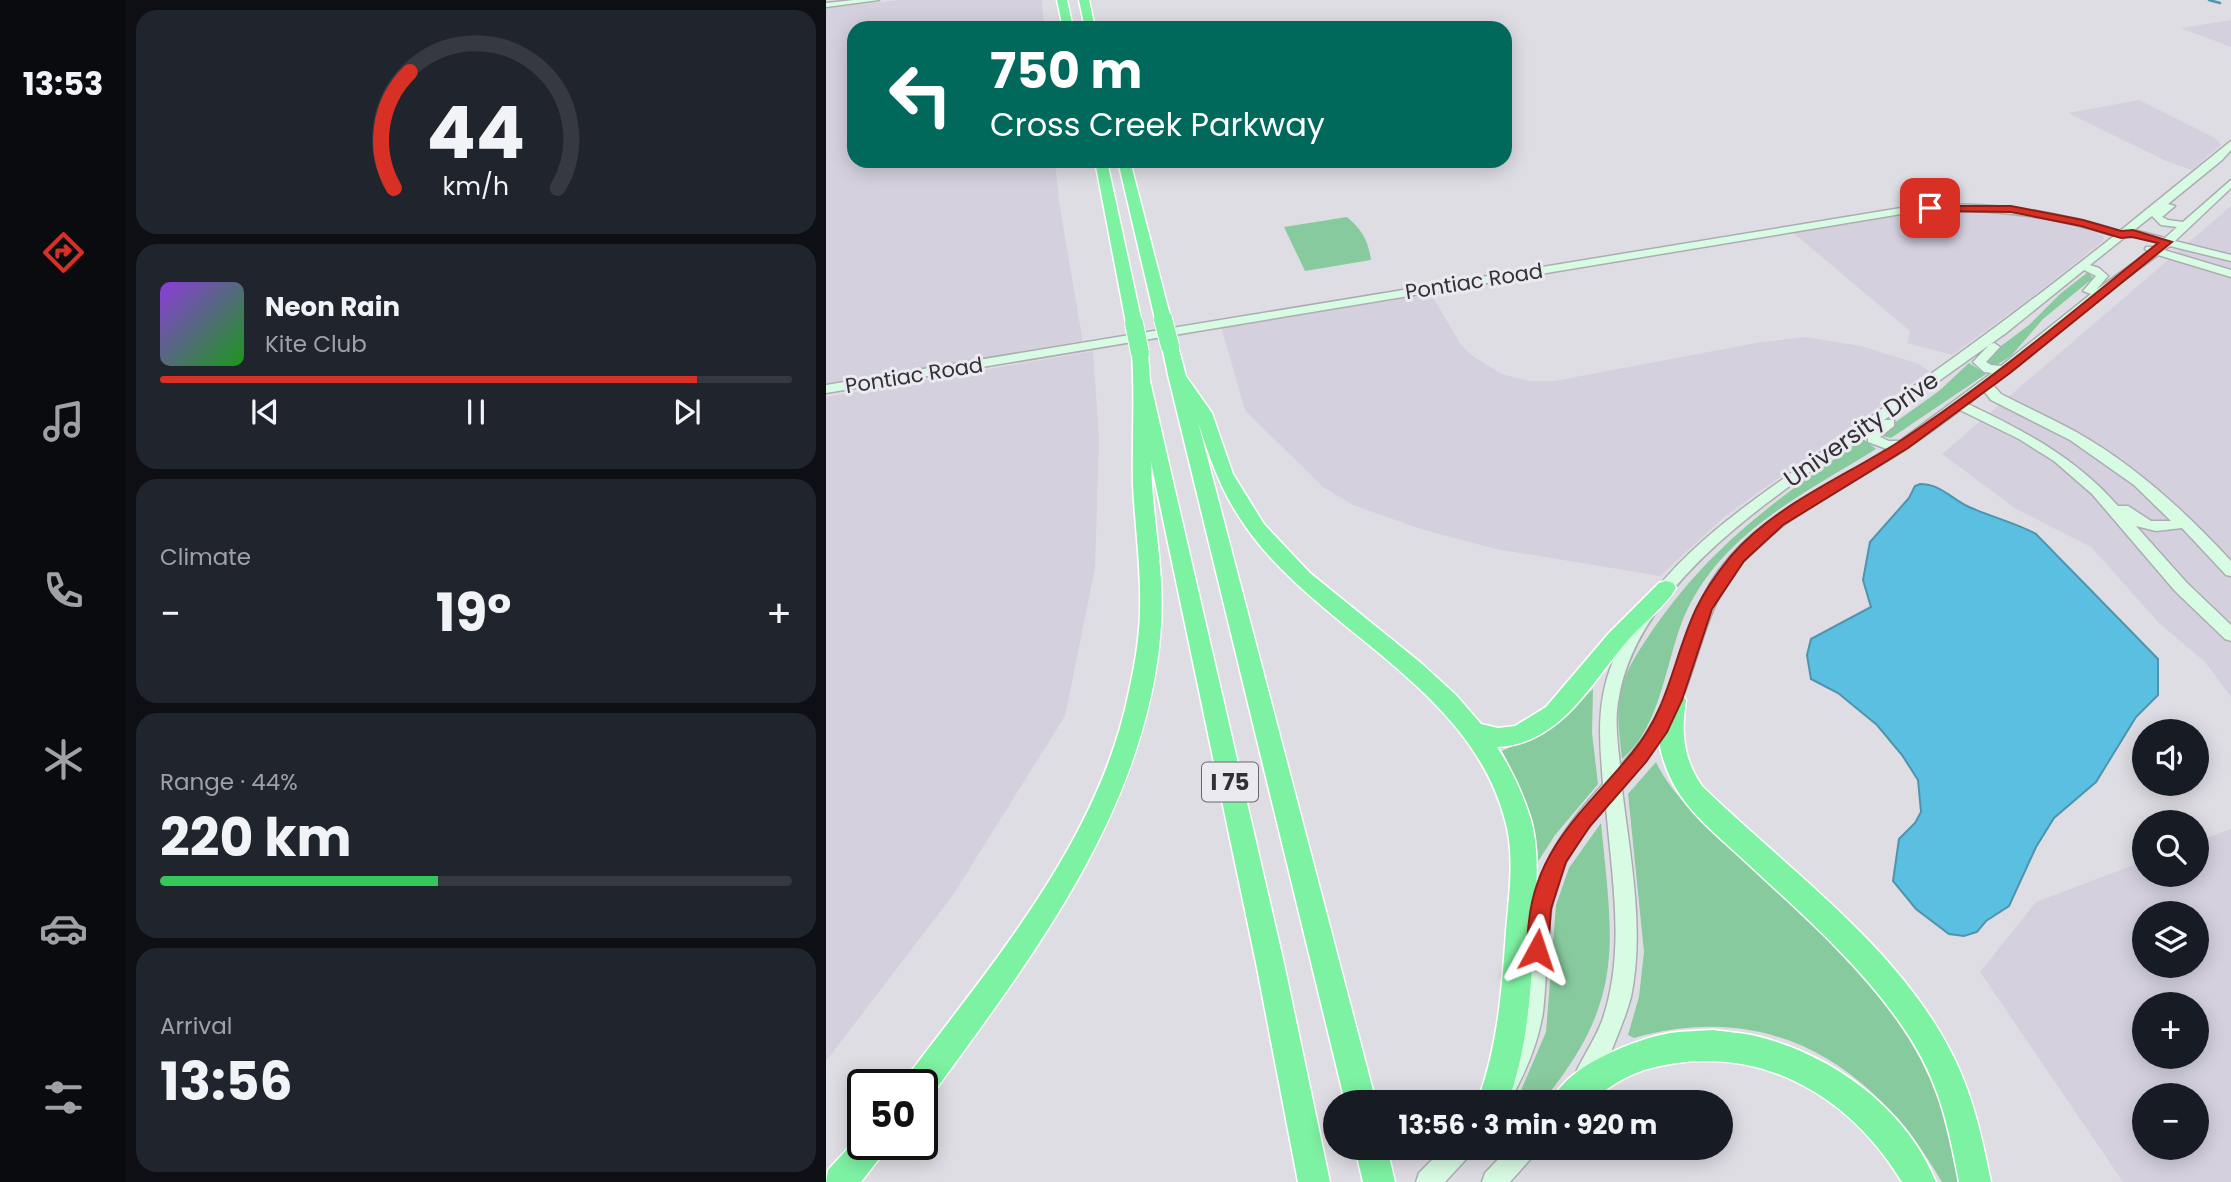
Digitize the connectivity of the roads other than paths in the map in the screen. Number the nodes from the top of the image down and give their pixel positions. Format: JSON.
{"nodes":[{"id":1,"x":875,"y":0,"type":"edge"},
{"id":2,"x":1062,"y":0,"type":"edge"},
{"id":3,"x":1084,"y":0,"type":"edge"},
{"id":4,"x":826,"y":5,"type":"edge"},
{"id":5,"x":1066,"y":21,"type":"edge"},
{"id":6,"x":1088,"y":21,"type":"edge"},
{"id":7,"x":2231,"y":144,"type":"edge"},
{"id":8,"x":2219,"y":158,"type":"junction"},
{"id":9,"x":2231,"y":160,"type":"edge"},
{"id":10,"x":1102,"y":168,"type":"edge"},
{"id":11,"x":1126,"y":168,"type":"edge"},
{"id":12,"x":2231,"y":171,"type":"edge"},
{"id":13,"x":2189,"y":182,"type":"junction"},
{"id":14,"x":2231,"y":183,"type":"edge"},
{"id":15,"x":2205,"y":206,"type":"junction"},
{"id":16,"x":2184,"y":225,"type":"junction"},
{"id":17,"x":2121,"y":235,"type":"junction"},
{"id":18,"x":2166,"y":242,"type":"junction"},
{"id":19,"x":2157,"y":251,"type":"junction"},
{"id":20,"x":2231,"y":258,"type":"edge"},
{"id":21,"x":2081,"y":266,"type":"junction"},
{"id":22,"x":2231,"y":274,"type":"edge"},
{"id":23,"x":1999,"y":331,"type":"junction"},
{"id":24,"x":2033,"y":349,"type":"junction"},
{"id":25,"x":2006,"y":370,"type":"junction"},
{"id":26,"x":1176,"y":375,"type":"junction"},
{"id":27,"x":1937,"y":377,"type":"junction"},
{"id":28,"x":1143,"y":383,"type":"junction"},
{"id":29,"x":1986,"y":385,"type":"junction"},
{"id":30,"x":826,"y":389,"type":"edge"},
{"id":31,"x":1959,"y":404,"type":"junction"},
{"id":32,"x":2024,"y":436,"type":"junction"},
{"id":33,"x":1903,"y":445,"type":"junction"},
{"id":34,"x":2059,"y":458,"type":"junction"},
{"id":35,"x":2158,"y":497,"type":"junction"},
{"id":36,"x":2178,"y":515,"type":"junction"},
{"id":37,"x":2231,"y":571,"type":"edge"},
{"id":38,"x":1666,"y":588,"type":"junction"},
{"id":39,"x":2231,"y":635,"type":"edge"},
{"id":40,"x":1674,"y":700,"type":"junction"},
{"id":41,"x":1478,"y":732,"type":"junction"},
{"id":42,"x":1613,"y":788,"type":"junction"},
{"id":43,"x":932,"y":1069,"type":"edge"},
{"id":44,"x":1357,"y":1090,"type":"edge"},
{"id":45,"x":1499,"y":1090,"type":"edge"},
{"id":46,"x":1502,"y":1090,"type":"edge"},
{"id":47,"x":1574,"y":1090,"type":"edge"},
{"id":48,"x":1582,"y":1090,"type":"edge"},
{"id":49,"x":858,"y":1160,"type":"edge"},
{"id":50,"x":870,"y":1160,"type":"edge"},
{"id":51,"x":1374,"y":1160,"type":"edge"},
{"id":52,"x":1450,"y":1160,"type":"edge"},
{"id":53,"x":1514,"y":1160,"type":"edge"},
{"id":54,"x":840,"y":1182,"type":"edge"},
{"id":55,"x":856,"y":1182,"type":"edge"},
{"id":56,"x":1314,"y":1182,"type":"edge"},
{"id":57,"x":1379,"y":1182,"type":"edge"},
{"id":58,"x":1429,"y":1182,"type":"edge"},
{"id":59,"x":1494,"y":1182,"type":"edge"},
{"id":60,"x":1920,"y":1182,"type":"edge"},
{"id":61,"x":1975,"y":1182,"type":"edge"}],
"edges":[{"from":1,"to":4,"type":"main road"},
{"from":2,"to":5,"type":"highway"},
{"from":3,"to":6,"type":"highway"},
{"from":7,"to":8,"type":"main road","name":"University Drive"},
{"from":8,"to":9,"type":"main road"},
{"from":8,"to":13,"type":"main road","name":"University Drive"},
{"from":10,"to":28,"type":"highway","number":"I 75","bridge":true},
{"from":11,"to":26,"type":"highway","number":"I 75","bridge":true},
{"from":12,"to":15,"type":"main road"},
{"from":13,"to":16,"type":"main road"},
{"from":13,"to":17,"type":"main road","name":"University Drive"},
{"from":14,"to":15,"type":"main road","name":"University Drive"},
{"from":15,"to":16,"type":"main road","name":"University Drive"},
{"from":16,"to":18,"type":"main road","name":"University Drive"},
{"from":17,"to":18,"type":"main road"},
{"from":17,"to":19,"type":"main road"},
{"from":17,"to":21,"type":"main road","name":"University Drive"},
{"from":17,"to":30,"type":"main road","name":"Pontiac Road"},
{"from":18,"to":19,"type":"main road","name":"University Drive"},
{"from":18,"to":20,"type":"main road"},
{"from":19,"to":22,"type":"main road"},
{"from":19,"to":24,"type":"main road","name":"University Drive"},
{"from":21,"to":23,"type":"main road","name":"University Drive"},
{"from":21,"to":24,"type":"main road"},
{"from":23,"to":25,"type":"main road"},
{"from":23,"to":27,"type":"main road","name":"University Drive"},
{"from":24,"to":25,"type":"main road","name":"University Drive"},
{"from":25,"to":29,"type":"main road","name":"University Drive"},
{"from":26,"to":41,"type":"highway"},
{"from":26,"to":44,"type":"highway","number":"I 75"},
{"from":27,"to":33,"type":"main road"},
{"from":27,"to":38,"type":"main road","name":"University Drive"},
{"from":28,"to":43,"type":"highway"},
{"from":28,"to":56,"type":"highway","number":"I 75"},
{"from":29,"to":31,"type":"main road","name":"University Drive"},
{"from":29,"to":35,"type":"main road"},
{"from":31,"to":32,"type":"main road"},
{"from":31,"to":33,"type":"main road","name":"University Drive"},
{"from":32,"to":34,"type":"main road"},
{"from":32,"to":35,"type":"main road"},
{"from":33,"to":40,"type":"main road","name":"University Drive"},
{"from":34,"to":36,"type":"main road"},
{"from":34,"to":39,"type":"main road"},
{"from":35,"to":36,"type":"main road"},
{"from":36,"to":37,"type":"main road"},
{"from":38,"to":41,"type":"highway"},
{"from":38,"to":42,"type":"main road","name":"University Drive"},
{"from":40,"to":42,"type":"main road","name":"University Drive"},
{"from":40,"to":61,"type":"highway"},
{"from":41,"to":45,"type":"highway"},
{"from":42,"to":46,"type":"main road","name":"University Drive"},
{"from":42,"to":47,"type":"main road","name":"University Drive"},
{"from":48,"to":60,"type":"highway"},
{"from":49,"to":54,"type":"highway"},
{"from":50,"to":55,"type":"highway"},
{"from":51,"to":57,"type":"highway"},
{"from":52,"to":58,"type":"main road"},
{"from":53,"to":59,"type":"main road"}]}
